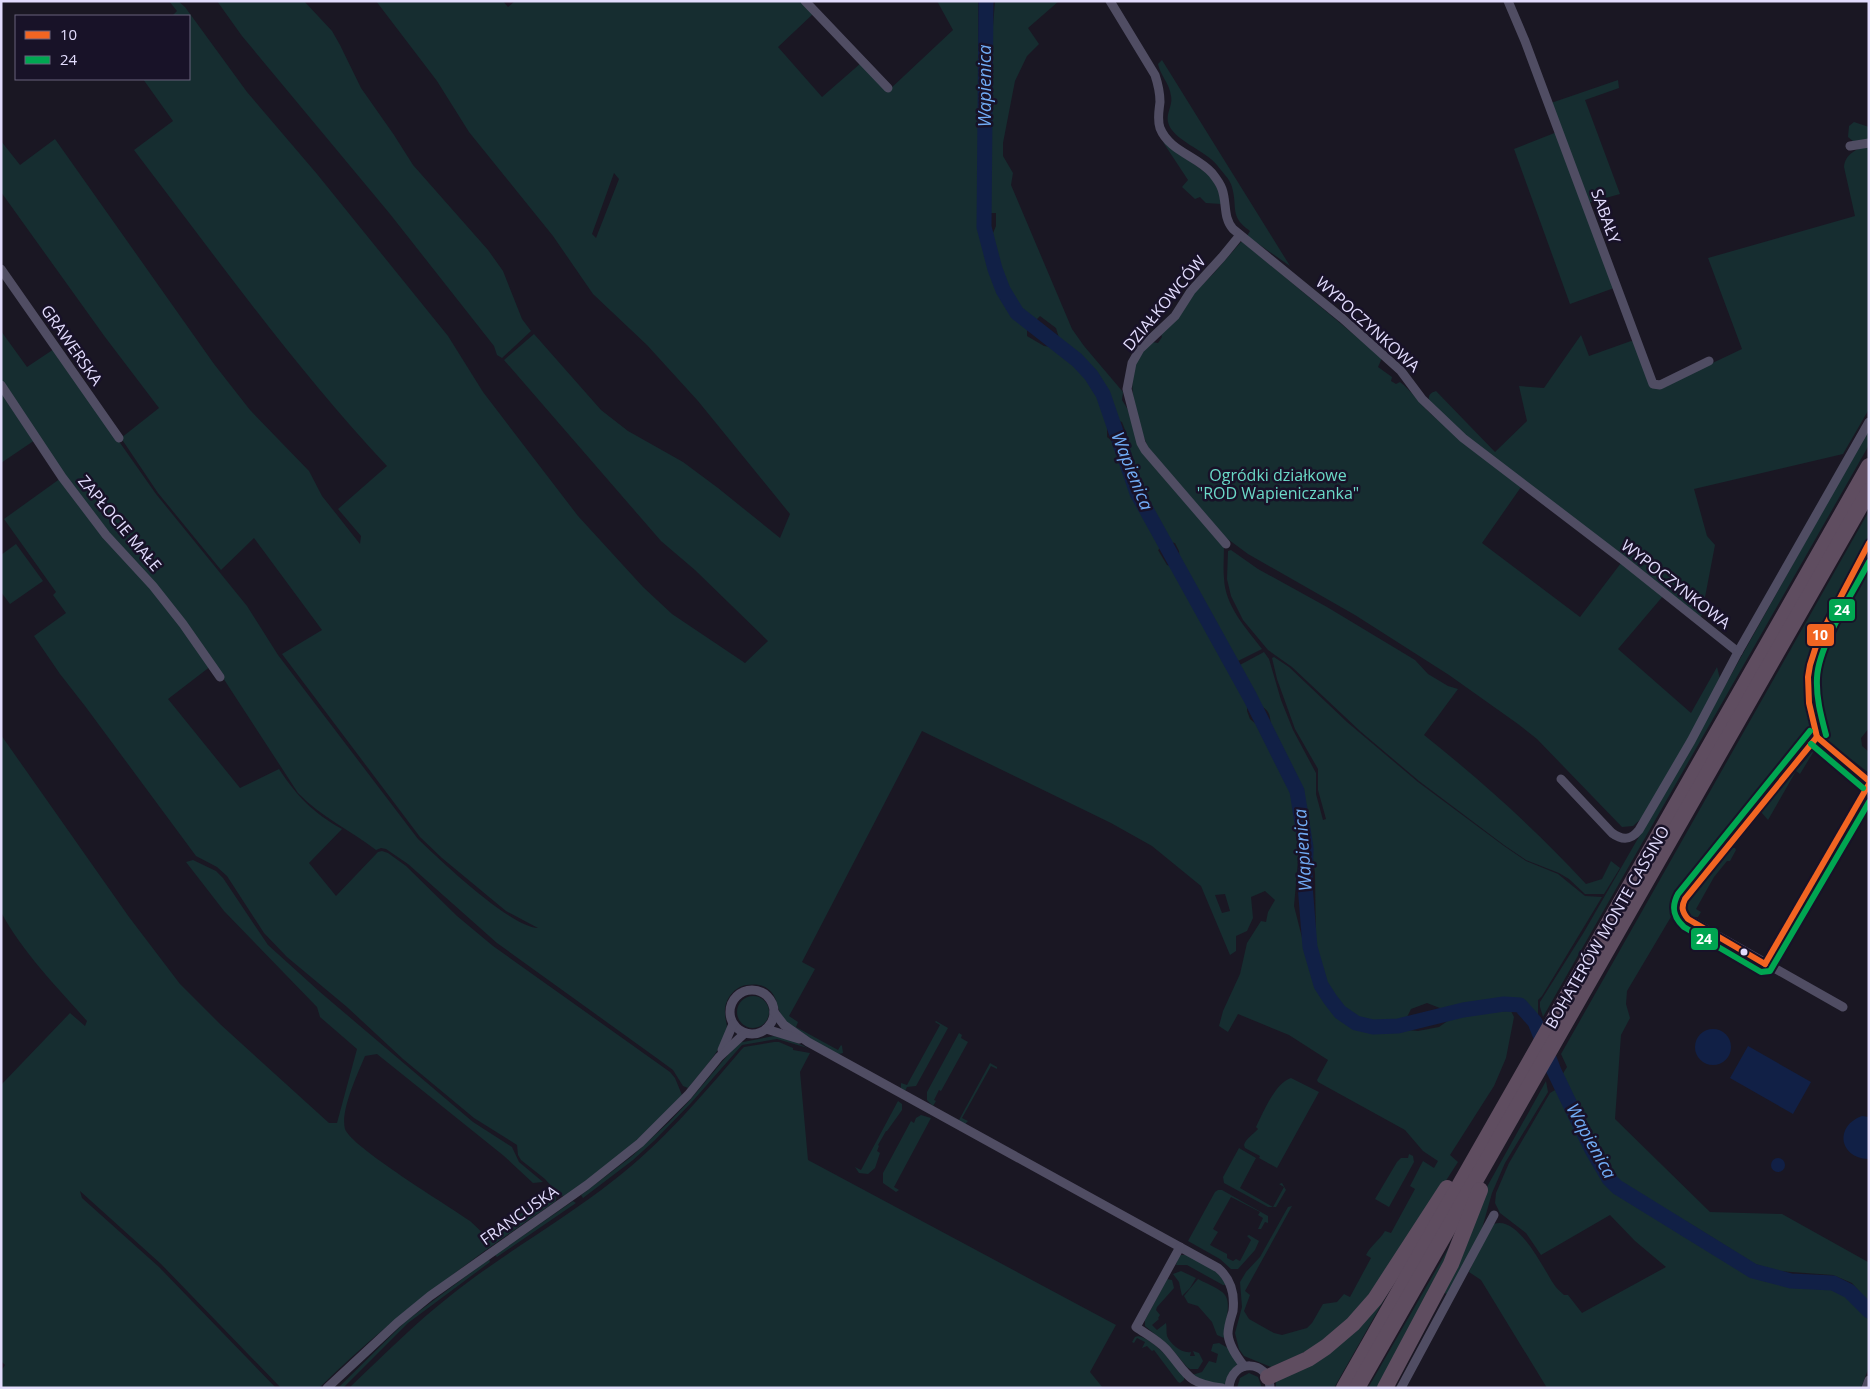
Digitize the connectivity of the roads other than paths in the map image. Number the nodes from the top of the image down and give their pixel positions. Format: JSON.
{"nodes":[{"id":1,"x":805,"y":1,"type":"edge"},
{"id":2,"x":1110,"y":1,"type":"edge"},
{"id":3,"x":1508,"y":1,"type":"edge"},
{"id":4,"x":888,"y":88,"type":"dead end"},
{"id":5,"x":1869,"y":143,"type":"edge"},
{"id":6,"x":1850,"y":146,"type":"dead end"},
{"id":7,"x":1240,"y":235,"type":"junction"},
{"id":8,"x":1,"y":269,"type":"edge"},
{"id":9,"x":1709,"y":361,"type":"dead end"},
{"id":10,"x":1,"y":385,"type":"edge"},
{"id":11,"x":1869,"y":422,"type":"edge"},
{"id":12,"x":119,"y":438,"type":"dead end"},
{"id":13,"x":1869,"y":466,"type":"edge"},
{"id":14,"x":1869,"y":491,"type":"edge"},
{"id":15,"x":1869,"y":543,"type":"edge"},
{"id":16,"x":1226,"y":544,"type":"dead end"},
{"id":17,"x":1738,"y":652,"type":"junction"},
{"id":18,"x":220,"y":677,"type":"dead end"},
{"id":19,"x":1561,"y":780,"type":"dead end"},
{"id":20,"x":1842,"y":1007,"type":"dead end"},
{"id":21,"x":774,"y":1012,"type":"junction"},
{"id":22,"x":733,"y":1024,"type":"junction"},
{"id":23,"x":766,"y":1029,"type":"junction"},
{"id":24,"x":745,"y":1033,"type":"junction"},
{"id":25,"x":808,"y":1042,"type":"junction"},
{"id":26,"x":719,"y":1057,"type":"junction"},
{"id":27,"x":1504,"y":1109,"type":"junction"},
{"id":28,"x":1502,"y":1136,"type":"junction"},
{"id":29,"x":1494,"y":1215,"type":"dead end"},
{"id":30,"x":1180,"y":1247,"type":"junction"},
{"id":31,"x":1244,"y":1366,"type":"junction"},
{"id":32,"x":1869,"y":1380,"type":"edge"},
{"id":33,"x":1269,"y":1382,"type":"edge"},
{"id":34,"x":326,"y":1388,"type":"edge"},
{"id":35,"x":1222,"y":1388,"type":"edge"},
{"id":36,"x":1229,"y":1388,"type":"edge"},
{"id":37,"x":1344,"y":1388,"type":"edge"},
{"id":38,"x":1358,"y":1388,"type":"edge"},
{"id":39,"x":1385,"y":1388,"type":"edge"},
{"id":40,"x":1401,"y":1388,"type":"edge"},
{"id":41,"x":1866,"y":1388,"type":"edge"}],
"edges":[{"from":1,"to":4,"type":"street"},
{"from":2,"to":7,"type":"street","name":"WYPOCZYNKOWA"},
{"from":3,"to":9,"type":"street","name":"SABAŁY"},
{"from":5,"to":6,"type":"street"},
{"from":7,"to":16,"type":"street","name":"DZIAŁKOWCÓW"},
{"from":7,"to":17,"type":"street","name":"WYPOCZYNKOWA"},
{"from":8,"to":12,"type":"street","name":"GRAWERSKA"},
{"from":10,"to":18,"type":"street","name":"ZAPŁOCIE MAŁE"},
{"from":11,"to":17,"type":"street"},
{"from":13,"to":27,"type":"highway","name":"BOHATERÓW MONTE CASSINO"},
{"from":14,"to":28,"type":"highway","name":"BOHATERÓW MONTE CASSINO"},
{"from":15,"to":20,"type":"street"},
{"from":17,"to":19,"type":"street"},
{"from":21,"to":22,"type":"street"},
{"from":21,"to":23,"type":"street"},
{"from":21,"to":25,"type":"street"},
{"from":22,"to":24,"type":"street"},
{"from":22,"to":26,"type":"street","name":"FRANCUSKA"},
{"from":23,"to":24,"type":"street"},
{"from":23,"to":25,"type":"street"},
{"from":24,"to":26,"type":"street","name":"FRANCUSKA"},
{"from":25,"to":30,"type":"street"},
{"from":26,"to":34,"type":"street","name":"FRANCUSKA"},
{"from":27,"to":33,"type":"highway"},
{"from":27,"to":37,"type":"highway","name":"BOHATERÓW MONTE CASSINO"},
{"from":28,"to":38,"type":"highway","name":"BOHATERÓW MONTE CASSINO"},
{"from":28,"to":39,"type":"highway"},
{"from":29,"to":40,"type":"street"},
{"from":30,"to":31,"type":"street"},
{"from":30,"to":35,"type":"street"},
{"from":31,"to":33,"type":"street"},
{"from":31,"to":36,"type":"street"},
{"from":32,"to":41,"type":"street"}]}
